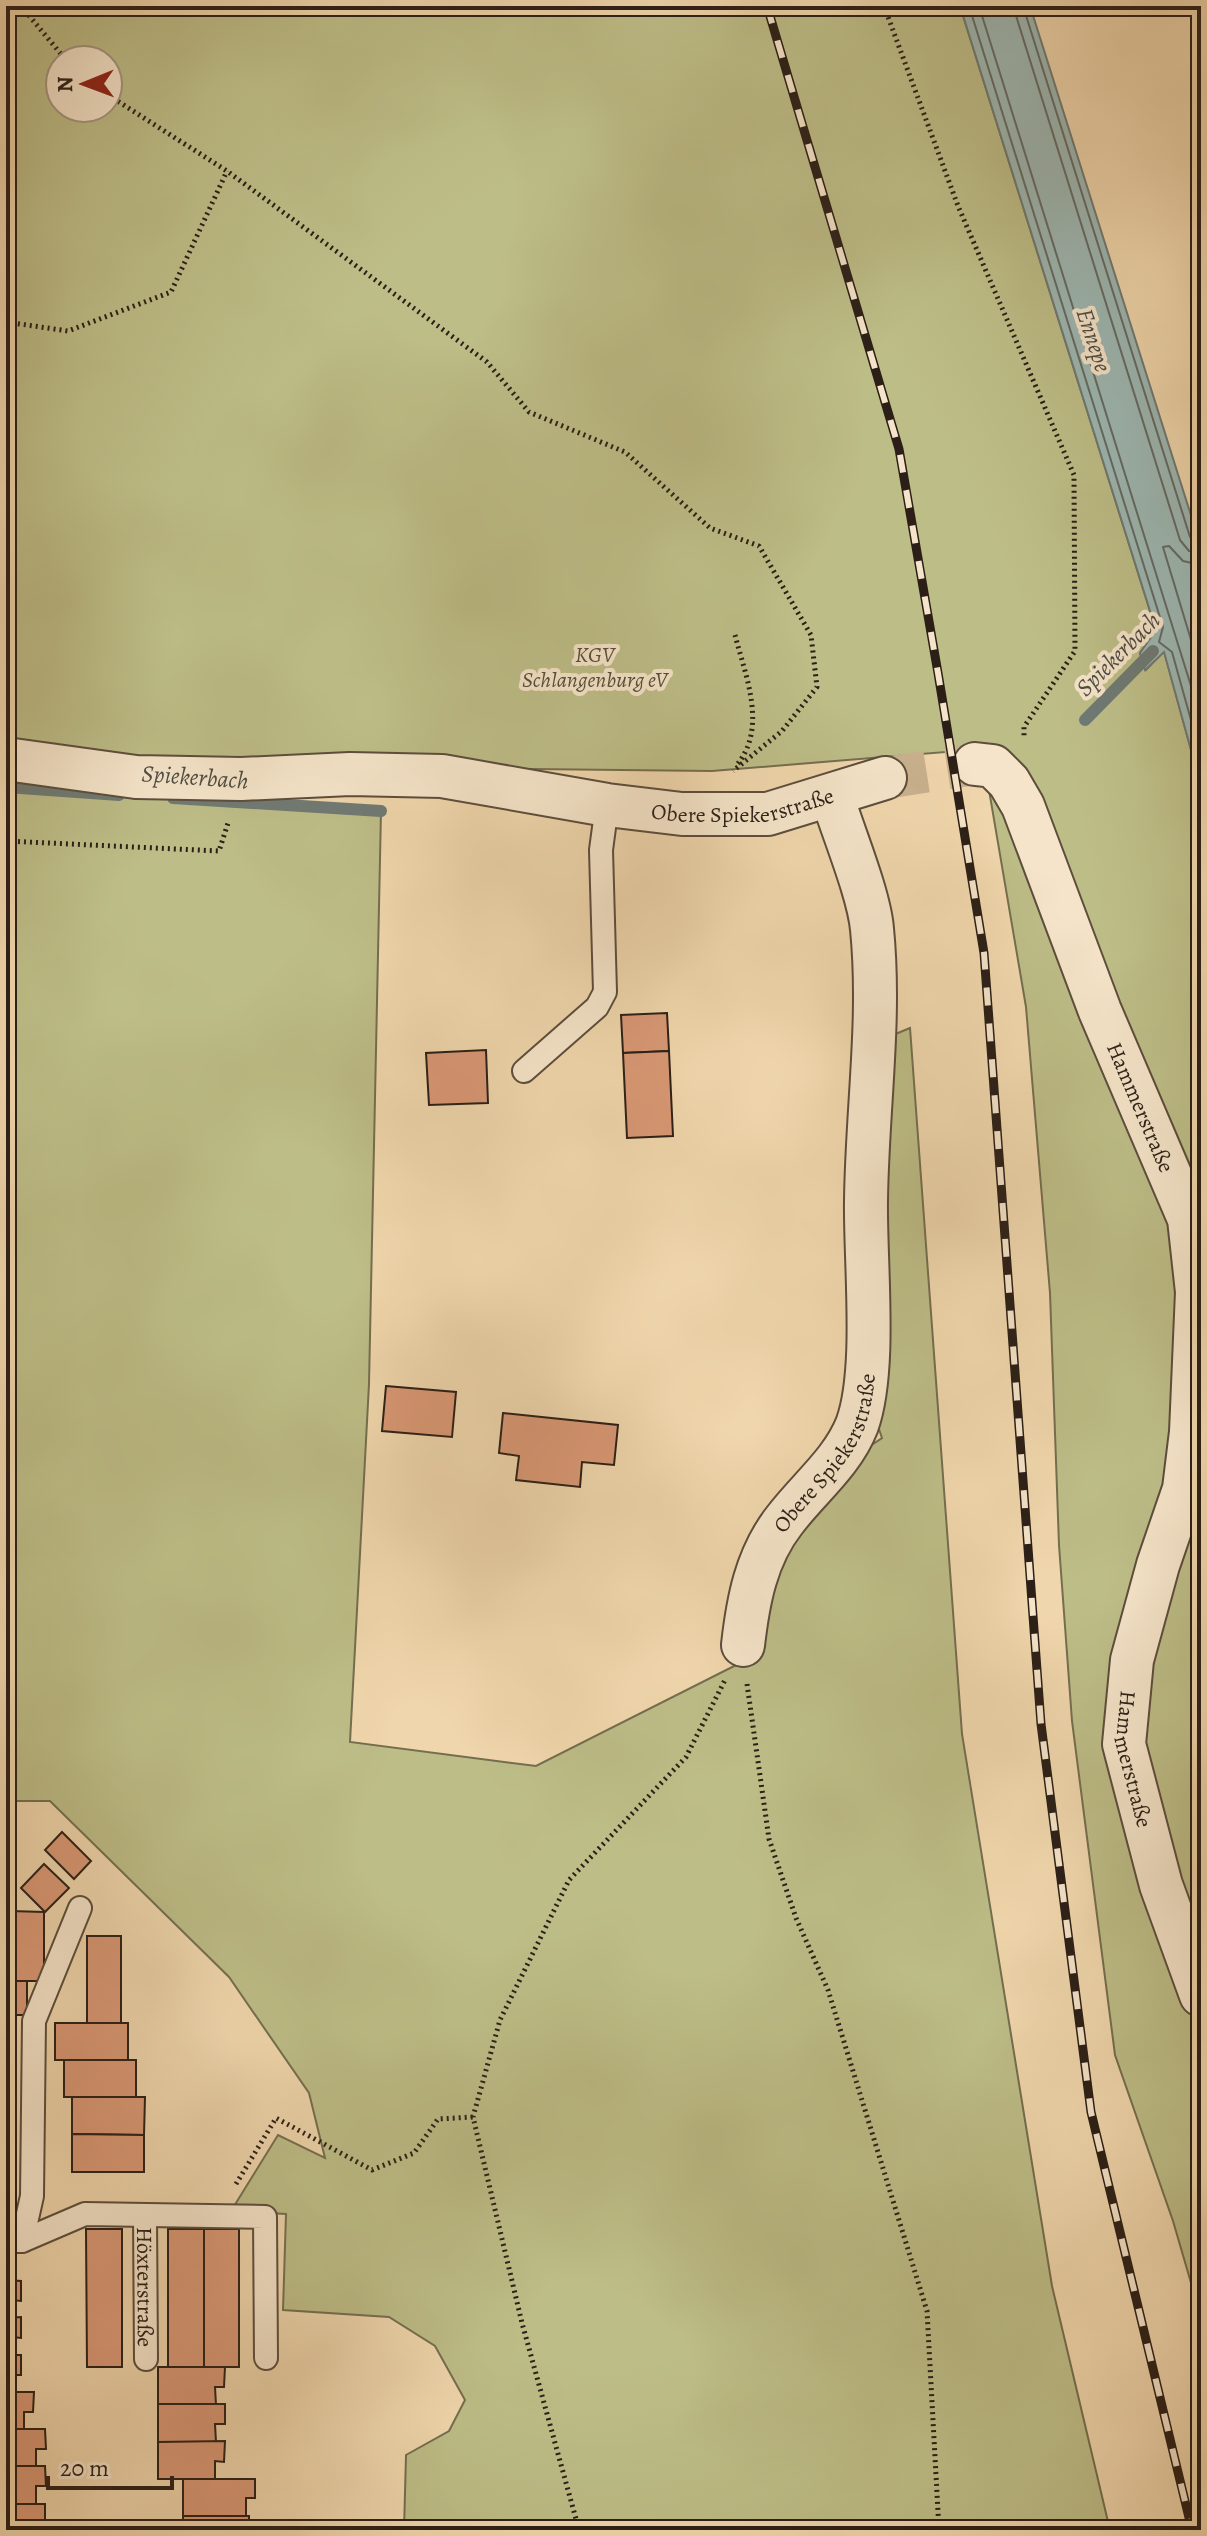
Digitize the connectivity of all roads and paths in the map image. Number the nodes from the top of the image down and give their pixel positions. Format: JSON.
{"nodes":[{"id":1,"x":21,"y":6,"type":"edge"},
{"id":2,"x":884,"y":6,"type":"edge"},
{"id":3,"x":53,"y":44,"type":"edge"},
{"id":4,"x":124,"y":105,"type":"edge"},
{"id":5,"x":227,"y":171,"type":"junction"},
{"id":6,"x":6,"y":322,"type":"edge"},
{"id":7,"x":735,"y":635,"type":"dead end"},
{"id":8,"x":782,"y":731,"type":"dead end"},
{"id":9,"x":1024,"y":742,"type":"dead end"},
{"id":10,"x":6,"y":759,"type":"edge"},
{"id":11,"x":975,"y":764,"type":"tunnel mouth"},
{"id":12,"x":728,"y":776,"type":"dead end"},
{"id":13,"x":885,"y":778,"type":"tunnel mouth"},
{"id":14,"x":241,"y":779,"type":"junction"},
{"id":15,"x":832,"y":796,"type":"junction"},
{"id":16,"x":607,"y":805,"type":"junction"},
{"id":17,"x":6,"y":841,"type":"edge"},
{"id":18,"x":524,"y":1071,"type":"dead end"},
{"id":19,"x":743,"y":1645,"type":"junction"},
{"id":20,"x":80,"y":1908,"type":"dead end"},
{"id":21,"x":1201,"y":1995,"type":"edge"},
{"id":22,"x":473,"y":2117,"type":"junction"},
{"id":23,"x":234,"y":2186,"type":"dead end"},
{"id":24,"x":145,"y":2215,"type":"junction"},
{"id":25,"x":14,"y":2241,"type":"edge"},
{"id":26,"x":266,"y":2358,"type":"dead end"},
{"id":27,"x":146,"y":2359,"type":"dead end"},
{"id":28,"x":579,"y":2530,"type":"edge"},
{"id":29,"x":939,"y":2530,"type":"edge"}],
"edges":[{"from":1,"to":3,"type":"path"},
{"from":2,"to":9,"type":"path"},
{"from":4,"to":5,"type":"path"},
{"from":5,"to":6,"type":"path"},
{"from":5,"to":8,"type":"path"},
{"from":7,"to":12,"type":"path"},
{"from":10,"to":14,"type":"street","name":"Obere Spiekerstraße"},
{"from":11,"to":21,"type":"street","name":"Hammerstraße"},
{"from":13,"to":15,"type":"street"},
{"from":14,"to":16,"type":"street","name":"Obere Spiekerstraße"},
{"from":14,"to":17,"type":"path"},
{"from":15,"to":16,"type":"street","name":"Obere Spiekerstraße"},
{"from":15,"to":19,"type":"street","name":"Obere Spiekerstraße"},
{"from":16,"to":18,"type":"lane"},
{"from":19,"to":22,"type":"path"},
{"from":19,"to":29,"type":"path"},
{"from":20,"to":25,"type":"lane","name":"Höxterstraße"},
{"from":22,"to":23,"type":"path"},
{"from":22,"to":28,"type":"path"},
{"from":24,"to":25,"type":"lane","name":"Höxterstraße"},
{"from":24,"to":26,"type":"lane","name":"Höxterstraße"},
{"from":24,"to":27,"type":"lane","name":"Höxterstraße"}]}
